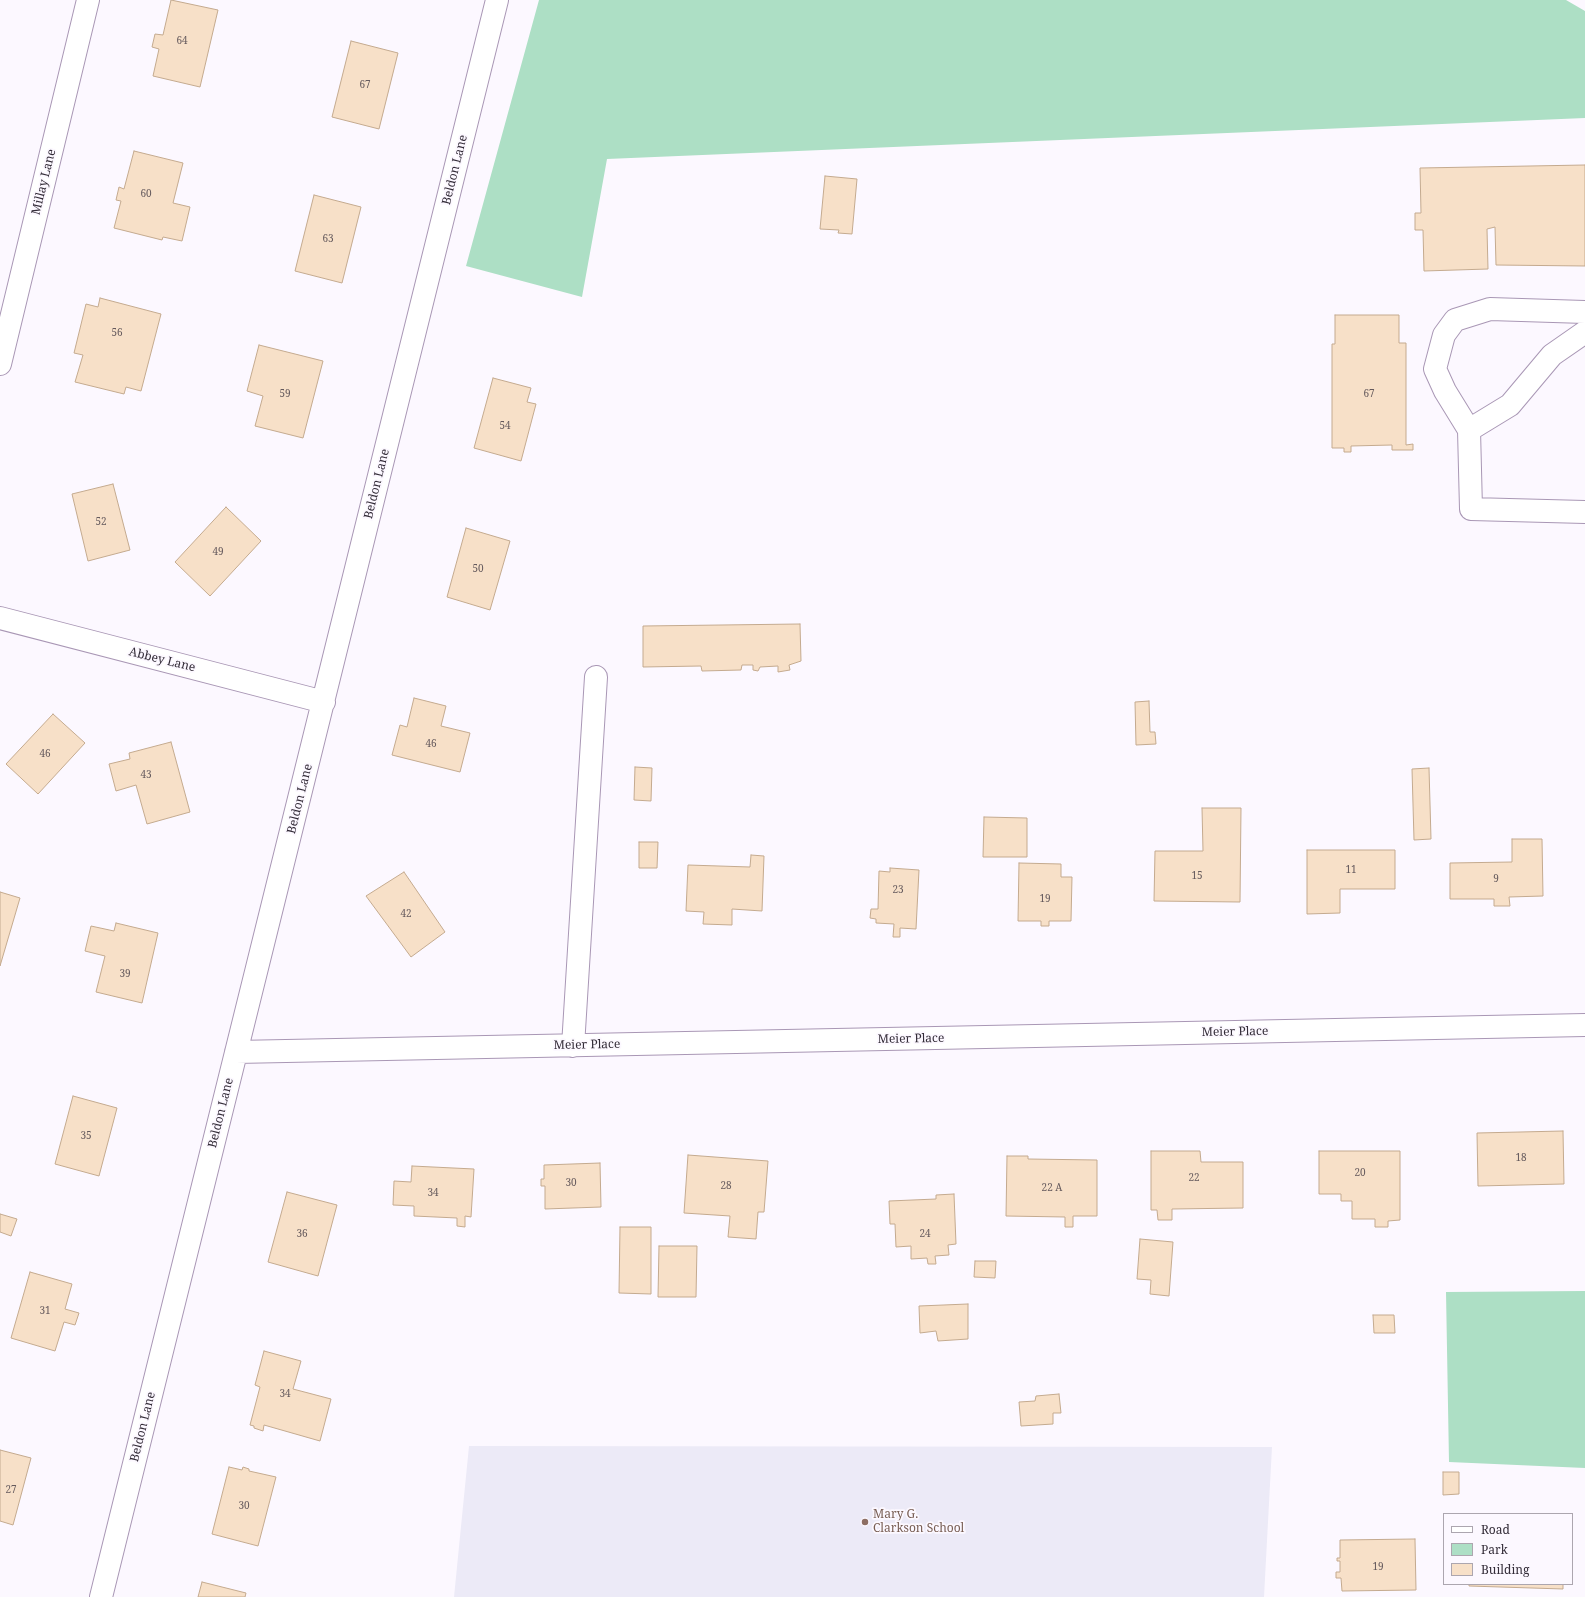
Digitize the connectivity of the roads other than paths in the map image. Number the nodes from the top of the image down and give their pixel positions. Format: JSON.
{"nodes":[{"id":1,"x":88,"y":0,"type":"edge"},
{"id":2,"x":497,"y":0,"type":"edge"},
{"id":3,"x":1585,"y":312,"type":"edge"},
{"id":4,"x":1585,"y":332,"type":"edge"},
{"id":5,"x":0,"y":364,"type":"edge"},
{"id":6,"x":1469,"y":430,"type":"junction"},
{"id":7,"x":1585,"y":512,"type":"edge"},
{"id":8,"x":0,"y":618,"type":"edge"},
{"id":9,"x":596,"y":677,"type":"dead end"},
{"id":10,"x":324,"y":702,"type":"junction"},
{"id":11,"x":1585,"y":1025,"type":"edge"},
{"id":12,"x":573,"y":1046,"type":"junction"},
{"id":13,"x":236,"y":1052,"type":"junction"},
{"id":14,"x":101,"y":1597,"type":"edge"}],
"edges":[{"from":1,"to":5,"type":"street","name":"Millay Lane"},
{"from":2,"to":10,"type":"street","name":"Beldon Lane"},
{"from":3,"to":6,"type":"street"},
{"from":4,"to":6,"type":"street"},
{"from":6,"to":7,"type":"street"},
{"from":8,"to":10,"type":"street","name":"Abbey Lane"},
{"from":9,"to":12,"type":"street"},
{"from":10,"to":13,"type":"street","name":"Beldon Lane"},
{"from":11,"to":12,"type":"street","name":"Meier Place"},
{"from":12,"to":13,"type":"street","name":"Meier Place"},
{"from":13,"to":14,"type":"street","name":"Beldon Lane"}]}
